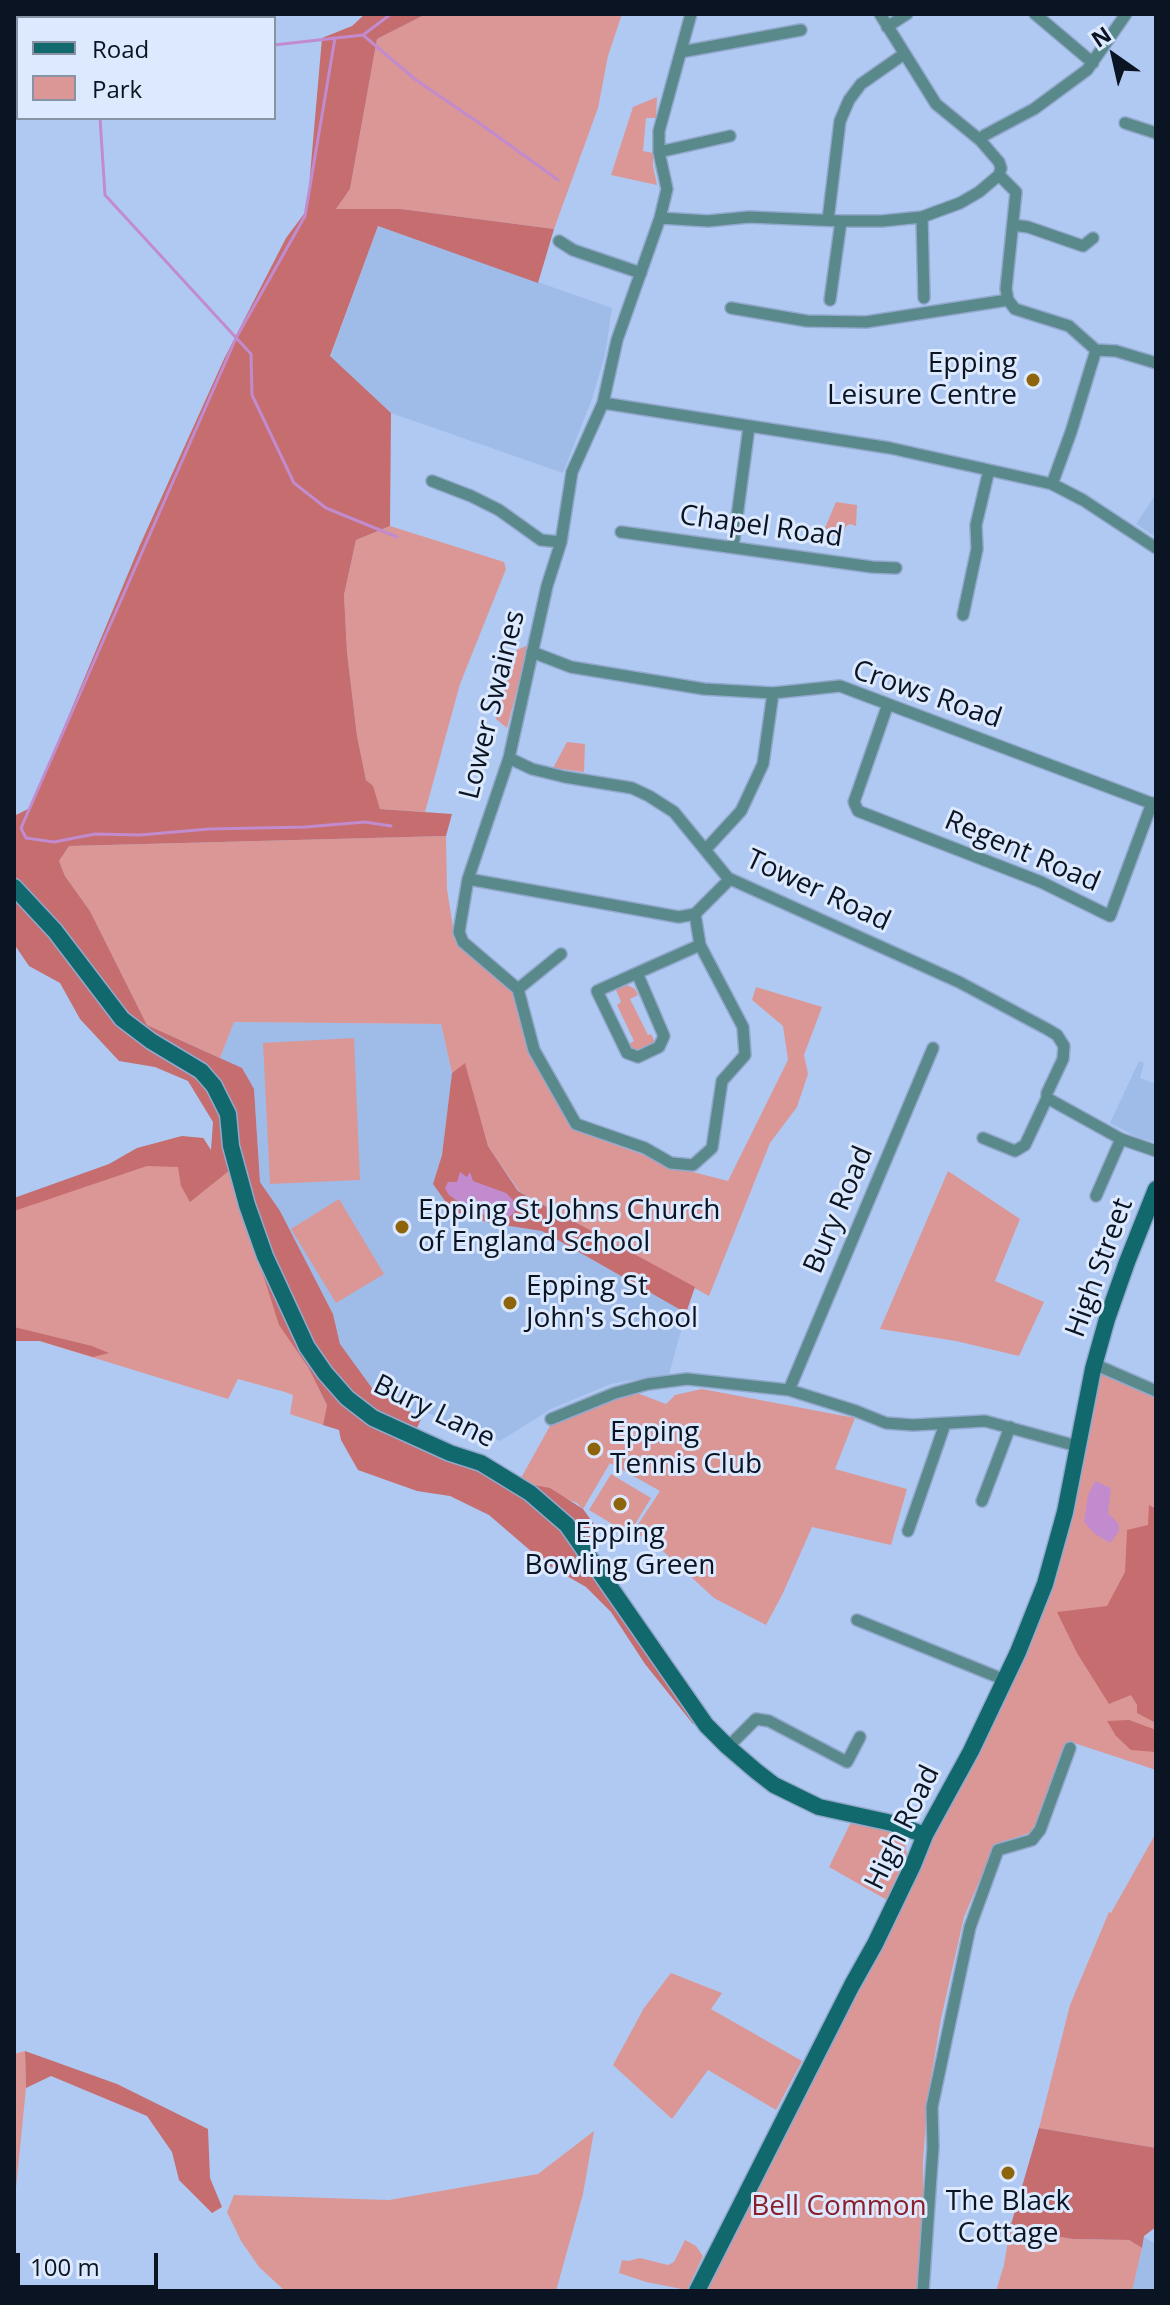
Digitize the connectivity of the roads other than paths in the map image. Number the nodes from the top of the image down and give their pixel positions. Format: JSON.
{"nodes":[{"id":1,"x":691,"y":14,"type":"edge"},
{"id":2,"x":880,"y":14,"type":"edge"},
{"id":3,"x":907,"y":14,"type":"edge"},
{"id":4,"x":1035,"y":14,"type":"edge"},
{"id":5,"x":1126,"y":14,"type":"edge"},
{"id":6,"x":887,"y":27,"type":"junction"},
{"id":7,"x":801,"y":30,"type":"dead end"},
{"id":8,"x":681,"y":52,"type":"junction"},
{"id":9,"x":904,"y":54,"type":"junction"},
{"id":10,"x":1093,"y":63,"type":"junction"},
{"id":11,"x":1125,"y":123,"type":"dead end"},
{"id":12,"x":1156,"y":133,"type":"edge"},
{"id":13,"x":730,"y":136,"type":"dead end"},
{"id":14,"x":980,"y":140,"type":"junction"},
{"id":15,"x":659,"y":152,"type":"junction"},
{"id":16,"x":999,"y":175,"type":"junction"},
{"id":17,"x":922,"y":217,"type":"junction"},
{"id":18,"x":660,"y":218,"type":"junction"},
{"id":19,"x":828,"y":220,"type":"junction"},
{"id":20,"x":841,"y":221,"type":"junction"},
{"id":21,"x":1013,"y":225,"type":"junction"},
{"id":22,"x":1093,"y":238,"type":"dead end"},
{"id":23,"x":559,"y":241,"type":"dead end"},
{"id":24,"x":641,"y":273,"type":"junction"},
{"id":25,"x":924,"y":298,"type":"dead end"},
{"id":26,"x":830,"y":300,"type":"dead end"},
{"id":27,"x":1008,"y":300,"type":"junction"},
{"id":28,"x":731,"y":308,"type":"dead end"},
{"id":29,"x":1096,"y":350,"type":"junction"},
{"id":30,"x":1156,"y":363,"type":"edge"},
{"id":31,"x":603,"y":403,"type":"junction"},
{"id":32,"x":749,"y":427,"type":"junction"},
{"id":33,"x":989,"y":470,"type":"junction"},
{"id":34,"x":432,"y":481,"type":"dead end"},
{"id":35,"x":1052,"y":484,"type":"junction"},
{"id":36,"x":621,"y":532,"type":"dead end"},
{"id":37,"x":561,"y":542,"type":"junction"},
{"id":38,"x":733,"y":547,"type":"junction"},
{"id":39,"x":1156,"y":548,"type":"edge"},
{"id":40,"x":896,"y":568,"type":"dead end"},
{"id":41,"x":963,"y":615,"type":"dead end"},
{"id":42,"x":532,"y":652,"type":"junction"},
{"id":43,"x":773,"y":693,"type":"junction"},
{"id":44,"x":888,"y":704,"type":"junction"},
{"id":45,"x":509,"y":758,"type":"junction"},
{"id":46,"x":1154,"y":804,"type":"edge"},
{"id":47,"x":706,"y":849,"type":"junction"},
{"id":48,"x":468,"y":879,"type":"junction"},
{"id":49,"x":730,"y":879,"type":"junction"},
{"id":50,"x":14,"y":887,"type":"edge"},
{"id":51,"x":695,"y":914,"type":"junction"},
{"id":52,"x":700,"y":945,"type":"junction"},
{"id":53,"x":561,"y":954,"type":"dead end"},
{"id":54,"x":637,"y":973,"type":"junction"},
{"id":55,"x":518,"y":989,"type":"junction"},
{"id":56,"x":933,"y":1048,"type":"dead end"},
{"id":57,"x":1047,"y":1098,"type":"junction"},
{"id":58,"x":983,"y":1138,"type":"dead end"},
{"id":59,"x":1121,"y":1139,"type":"junction"},
{"id":60,"x":1156,"y":1151,"type":"edge"},
{"id":61,"x":1156,"y":1189,"type":"edge"},
{"id":62,"x":1096,"y":1196,"type":"dead end"},
{"id":63,"x":1094,"y":1364,"type":"junction"},
{"id":64,"x":789,"y":1390,"type":"junction"},
{"id":65,"x":1156,"y":1391,"type":"edge"},
{"id":66,"x":551,"y":1419,"type":"dead end"},
{"id":67,"x":945,"y":1424,"type":"junction"},
{"id":68,"x":1010,"y":1427,"type":"junction"},
{"id":69,"x":1077,"y":1446,"type":"junction"},
{"id":70,"x":982,"y":1501,"type":"dead end"},
{"id":71,"x":908,"y":1531,"type":"dead end"},
{"id":72,"x":857,"y":1620,"type":"dead end"},
{"id":73,"x":1005,"y":1680,"type":"junction"},
{"id":74,"x":860,"y":1737,"type":"dead end"},
{"id":75,"x":728,"y":1747,"type":"junction"},
{"id":76,"x":1070,"y":1748,"type":"dead end"},
{"id":77,"x":925,"y":1835,"type":"junction"},
{"id":78,"x":697,"y":2291,"type":"edge"},
{"id":79,"x":923,"y":2291,"type":"edge"}],
"edges":[{"from":1,"to":8,"type":"street","name":"Lower Swaines"},
{"from":2,"to":6,"type":"street"},
{"from":3,"to":6,"type":"street"},
{"from":4,"to":10,"type":"street"},
{"from":5,"to":10,"type":"street"},
{"from":6,"to":9,"type":"street"},
{"from":7,"to":8,"type":"street"},
{"from":8,"to":15,"type":"street","name":"Lower Swaines"},
{"from":9,"to":14,"type":"street"},
{"from":9,"to":19,"type":"street"},
{"from":10,"to":14,"type":"street"},
{"from":11,"to":12,"type":"street"},
{"from":13,"to":15,"type":"street"},
{"from":14,"to":16,"type":"street"},
{"from":15,"to":18,"type":"street","name":"Lower Swaines"},
{"from":16,"to":17,"type":"street"},
{"from":16,"to":21,"type":"street"},
{"from":17,"to":20,"type":"street"},
{"from":17,"to":25,"type":"street"},
{"from":18,"to":19,"type":"street"},
{"from":18,"to":24,"type":"street","name":"Lower Swaines"},
{"from":19,"to":20,"type":"street"},
{"from":20,"to":26,"type":"street"},
{"from":21,"to":22,"type":"street"},
{"from":21,"to":27,"type":"street"},
{"from":23,"to":24,"type":"street"},
{"from":24,"to":31,"type":"street","name":"Lower Swaines"},
{"from":27,"to":28,"type":"street"},
{"from":27,"to":29,"type":"street"},
{"from":29,"to":30,"type":"street"},
{"from":29,"to":35,"type":"street"},
{"from":31,"to":32,"type":"street"},
{"from":31,"to":37,"type":"street","name":"Lower Swaines"},
{"from":32,"to":33,"type":"street"},
{"from":32,"to":38,"type":"street"},
{"from":33,"to":35,"type":"street"},
{"from":33,"to":41,"type":"street"},
{"from":34,"to":37,"type":"street"},
{"from":35,"to":39,"type":"street"},
{"from":36,"to":38,"type":"street","name":"Chapel Road"},
{"from":37,"to":42,"type":"street","name":"Lower Swaines"},
{"from":38,"to":40,"type":"street","name":"Chapel Road"},
{"from":42,"to":43,"type":"street","name":"Crows Road"},
{"from":42,"to":45,"type":"street","name":"Lower Swaines"},
{"from":43,"to":44,"type":"street","name":"Crows Road"},
{"from":43,"to":47,"type":"street"},
{"from":44,"to":46,"type":"street","name":"Crows Road"},
{"from":44,"to":46,"type":"street","name":"Regent Road"},
{"from":45,"to":47,"type":"street","name":"Tower Road"},
{"from":45,"to":48,"type":"street","name":"Lower Swaines"},
{"from":47,"to":49,"type":"street","name":"Tower Road"},
{"from":48,"to":51,"type":"street"},
{"from":48,"to":55,"type":"street","name":"Lower Swaines"},
{"from":49,"to":51,"type":"street"},
{"from":49,"to":57,"type":"street","name":"Tower Road"},
{"from":50,"to":75,"type":"main road","name":"Bury Lane"},
{"from":51,"to":52,"type":"street"},
{"from":52,"to":54,"type":"street"},
{"from":52,"to":55,"type":"street"},
{"from":53,"to":55,"type":"street"},
{"from":54,"to":54,"type":"street"},
{"from":56,"to":64,"type":"street","name":"Bury Road"},
{"from":57,"to":58,"type":"street","name":"Tower Road"},
{"from":57,"to":59,"type":"street"},
{"from":59,"to":60,"type":"street"},
{"from":59,"to":62,"type":"street"},
{"from":61,"to":63,"type":"main road","name":"High Street"},
{"from":63,"to":65,"type":"street"},
{"from":63,"to":69,"type":"main road","name":"High Road"},
{"from":64,"to":66,"type":"street"},
{"from":64,"to":67,"type":"street"},
{"from":67,"to":68,"type":"street"},
{"from":67,"to":71,"type":"street"},
{"from":68,"to":69,"type":"street"},
{"from":68,"to":70,"type":"street"},
{"from":69,"to":73,"type":"main road","name":"High Road"},
{"from":72,"to":73,"type":"street"},
{"from":73,"to":77,"type":"main road","name":"High Road"},
{"from":74,"to":75,"type":"street"},
{"from":75,"to":77,"type":"main road","name":"Bury Lane"},
{"from":76,"to":79,"type":"street"},
{"from":77,"to":78,"type":"main road","name":"High Road"}]}
